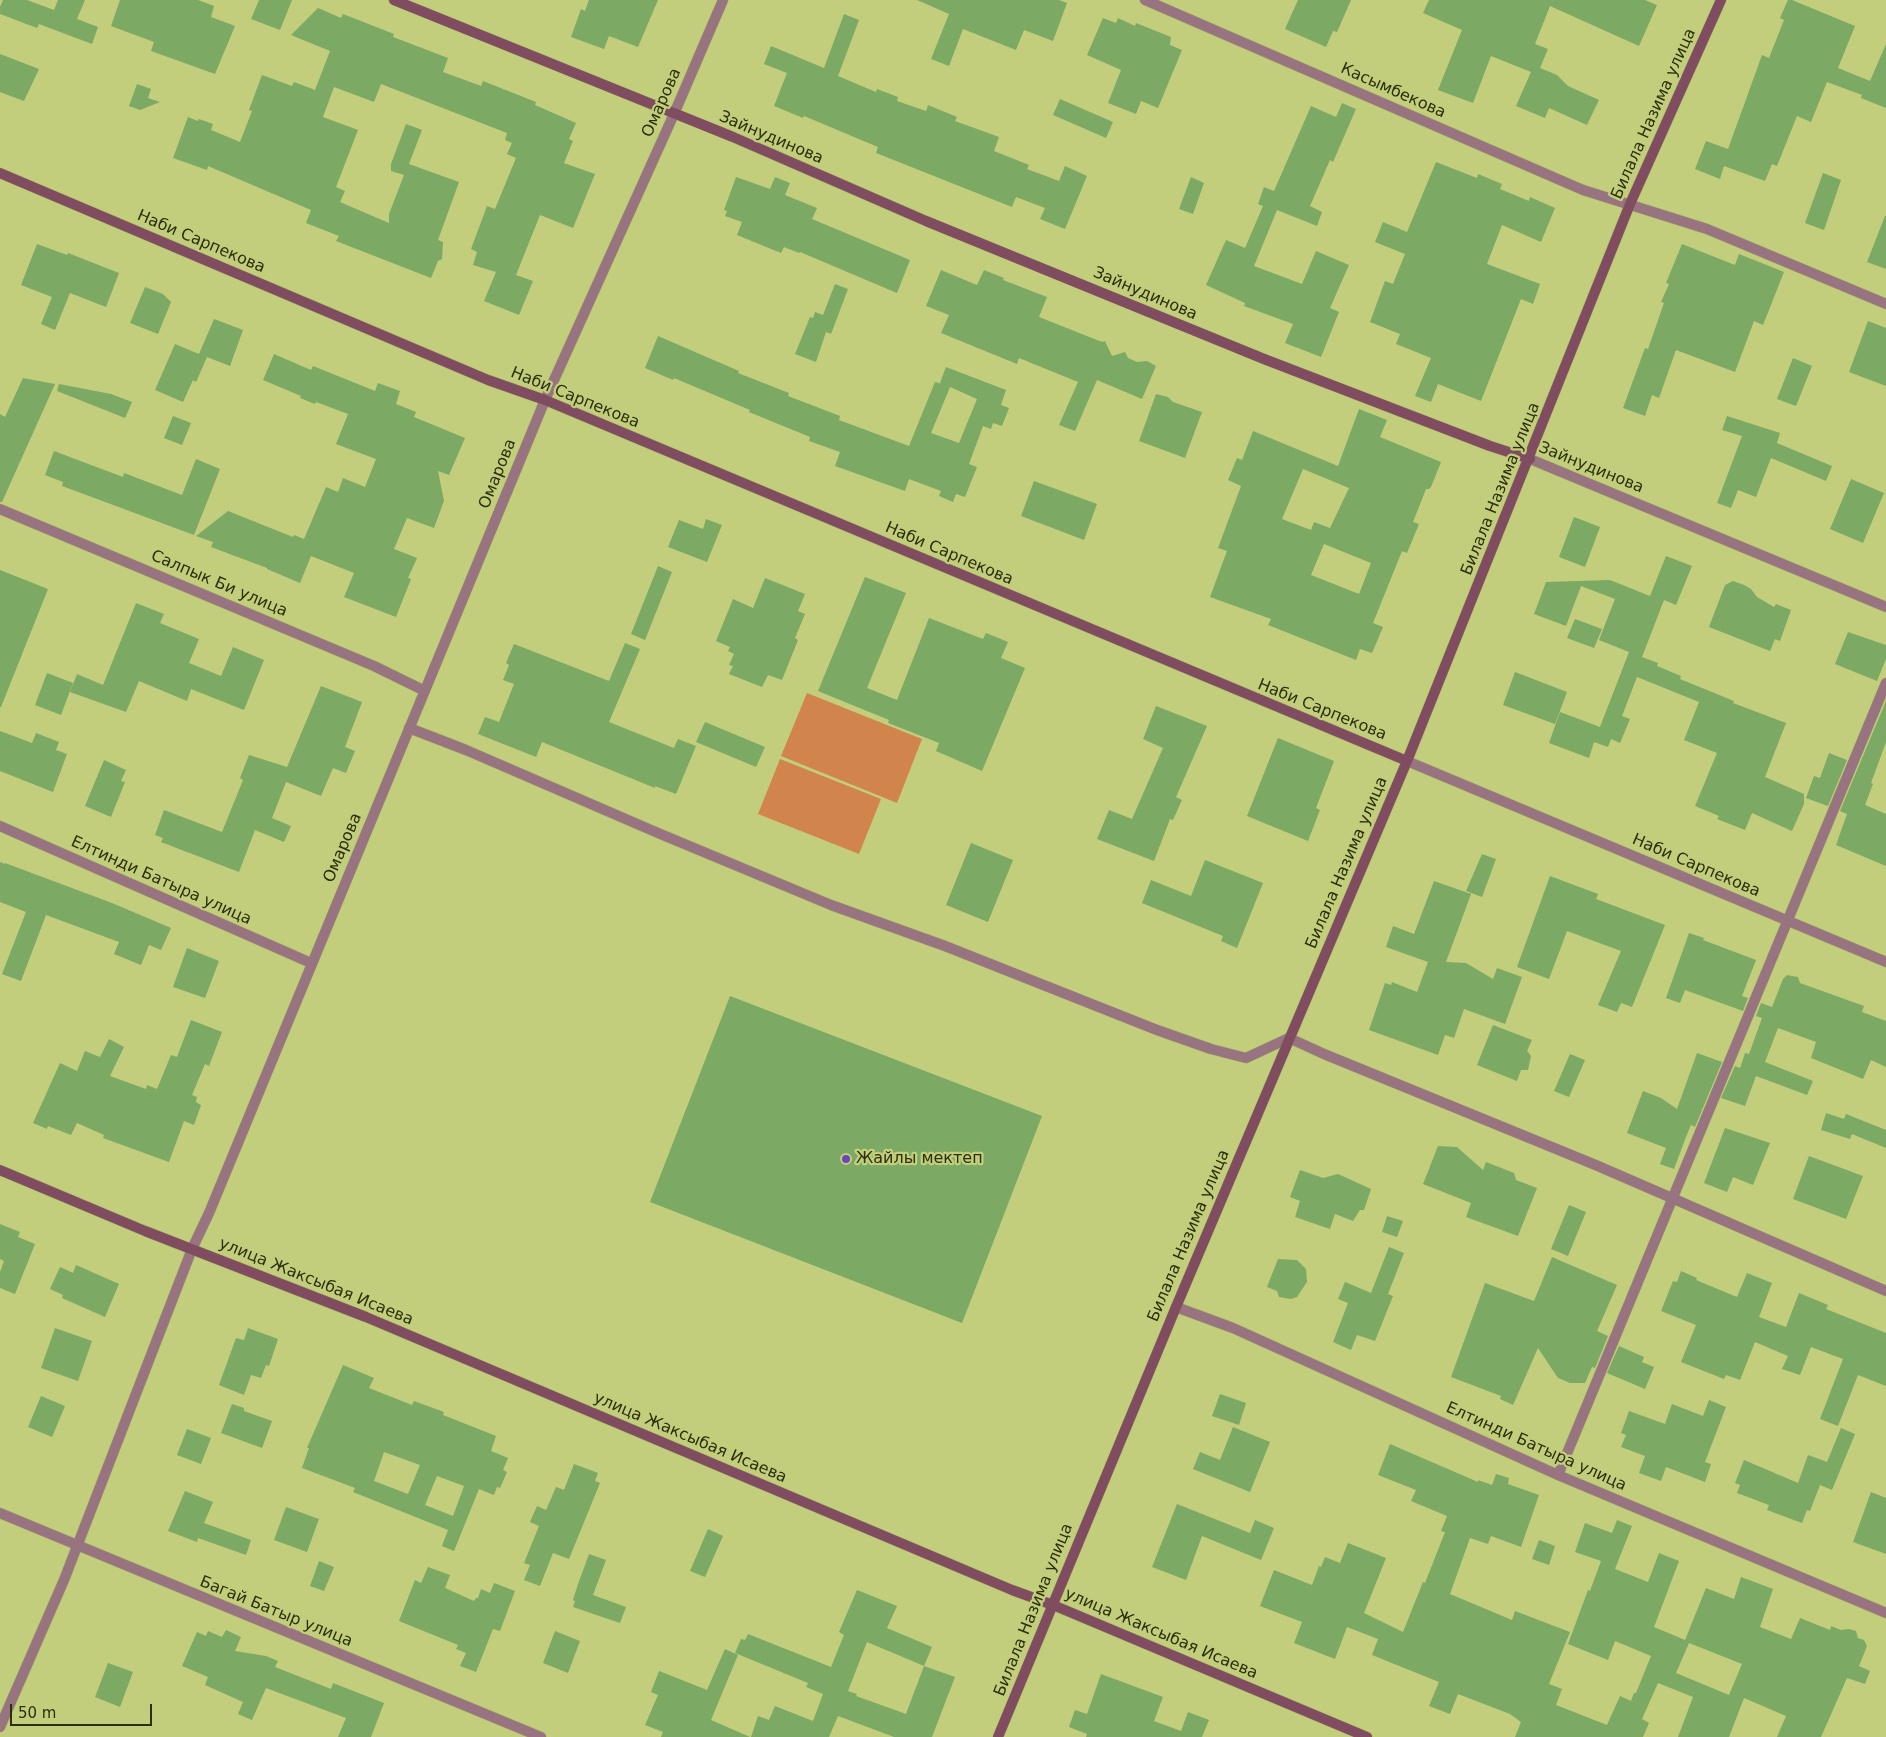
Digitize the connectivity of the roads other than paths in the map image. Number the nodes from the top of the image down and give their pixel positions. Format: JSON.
{"nodes":[{"id":1,"x":394,"y":0,"type":"edge"},
{"id":2,"x":723,"y":0,"type":"edge"},
{"id":3,"x":1144,"y":0,"type":"edge"},
{"id":4,"x":1721,"y":0,"type":"edge"},
{"id":5,"x":674,"y":114,"type":"junction"},
{"id":6,"x":0,"y":173,"type":"edge"},
{"id":7,"x":1630,"y":204,"type":"junction"},
{"id":8,"x":1886,"y":304,"type":"edge"},
{"id":9,"x":545,"y":400,"type":"junction"},
{"id":10,"x":1530,"y":459,"type":"junction"},
{"id":11,"x":0,"y":509,"type":"edge"},
{"id":12,"x":1886,"y":607,"type":"edge"},
{"id":13,"x":1886,"y":683,"type":"edge"},
{"id":14,"x":425,"y":690,"type":"junction"},
{"id":15,"x":409,"y":728,"type":"junction"},
{"id":16,"x":1407,"y":761,"type":"junction"},
{"id":17,"x":0,"y":826,"type":"edge"},
{"id":18,"x":1787,"y":920,"type":"junction"},
{"id":19,"x":1886,"y":962,"type":"edge"},
{"id":20,"x":311,"y":963,"type":"junction"},
{"id":21,"x":1289,"y":1038,"type":"junction"},
{"id":22,"x":0,"y":1170,"type":"edge"},
{"id":23,"x":1672,"y":1199,"type":"junction"},
{"id":24,"x":192,"y":1249,"type":"junction"},
{"id":25,"x":1886,"y":1291,"type":"edge"},
{"id":26,"x":1176,"y":1307,"type":"junction"},
{"id":27,"x":1558,"y":1475,"type":"junction"},
{"id":28,"x":0,"y":1512,"type":"edge"},
{"id":29,"x":76,"y":1544,"type":"junction"},
{"id":30,"x":1053,"y":1605,"type":"junction"},
{"id":31,"x":1886,"y":1613,"type":"edge"},
{"id":32,"x":0,"y":1727,"type":"edge"},
{"id":33,"x":541,"y":1737,"type":"edge"},
{"id":34,"x":998,"y":1737,"type":"edge"},
{"id":35,"x":1368,"y":1737,"type":"edge"}],
"edges":[{"from":1,"to":5,"type":"street","name":"Зайнудинова"},
{"from":2,"to":5,"type":"street","name":"Омарова"},
{"from":3,"to":7,"type":"street","name":"Касымбекова"},
{"from":4,"to":7,"type":"street","name":"Билала Назима улица"},
{"from":5,"to":9,"type":"street","name":"Омарова"},
{"from":5,"to":10,"type":"street","name":"Зайнудинова"},
{"from":6,"to":9,"type":"street","name":"Наби Сарпекова"},
{"from":7,"to":8,"type":"street","name":"Касымбекова"},
{"from":7,"to":10,"type":"street","name":"Билала Назима улица"},
{"from":9,"to":14,"type":"street","name":"Омарова"},
{"from":9,"to":16,"type":"street","name":"Наби Сарпекова"},
{"from":10,"to":12,"type":"street","name":"Зайнудинова"},
{"from":10,"to":16,"type":"street","name":"Билала Назима улица"},
{"from":11,"to":14,"type":"street","name":"Салпык Би улица"},
{"from":13,"to":18,"type":"street"},
{"from":14,"to":15,"type":"street","name":"Омарова"},
{"from":15,"to":20,"type":"street","name":"Омарова"},
{"from":15,"to":21,"type":"street"},
{"from":16,"to":18,"type":"street","name":"Наби Сарпекова"},
{"from":16,"to":21,"type":"street","name":"Билала Назима улица"},
{"from":17,"to":20,"type":"street","name":"Елтинди Батыра улица"},
{"from":18,"to":19,"type":"street","name":"Наби Сарпекова"},
{"from":18,"to":23,"type":"street"},
{"from":20,"to":24,"type":"street","name":"Омарова"},
{"from":21,"to":23,"type":"street"},
{"from":21,"to":26,"type":"street","name":"Билала Назима улица"},
{"from":22,"to":24,"type":"street","name":"улица Жаксыбая Исаева"},
{"from":23,"to":25,"type":"street"},
{"from":23,"to":27,"type":"street"},
{"from":24,"to":29,"type":"street","name":"Омарова"},
{"from":24,"to":30,"type":"street","name":"улица Жаксыбая Исаева"},
{"from":26,"to":27,"type":"street","name":"Елтинди Батыра улица"},
{"from":26,"to":30,"type":"street","name":"Билала Назима улица"},
{"from":27,"to":31,"type":"street","name":"Елтинди Батыра улица"},
{"from":28,"to":29,"type":"street","name":"Багай Батыр улица"},
{"from":29,"to":32,"type":"street","name":"Омарова"},
{"from":29,"to":33,"type":"street","name":"Багай Батыр улица"},
{"from":30,"to":34,"type":"street","name":"Билала Назима улица"},
{"from":30,"to":35,"type":"street","name":"улица Жаксыбая Исаева"}]}
